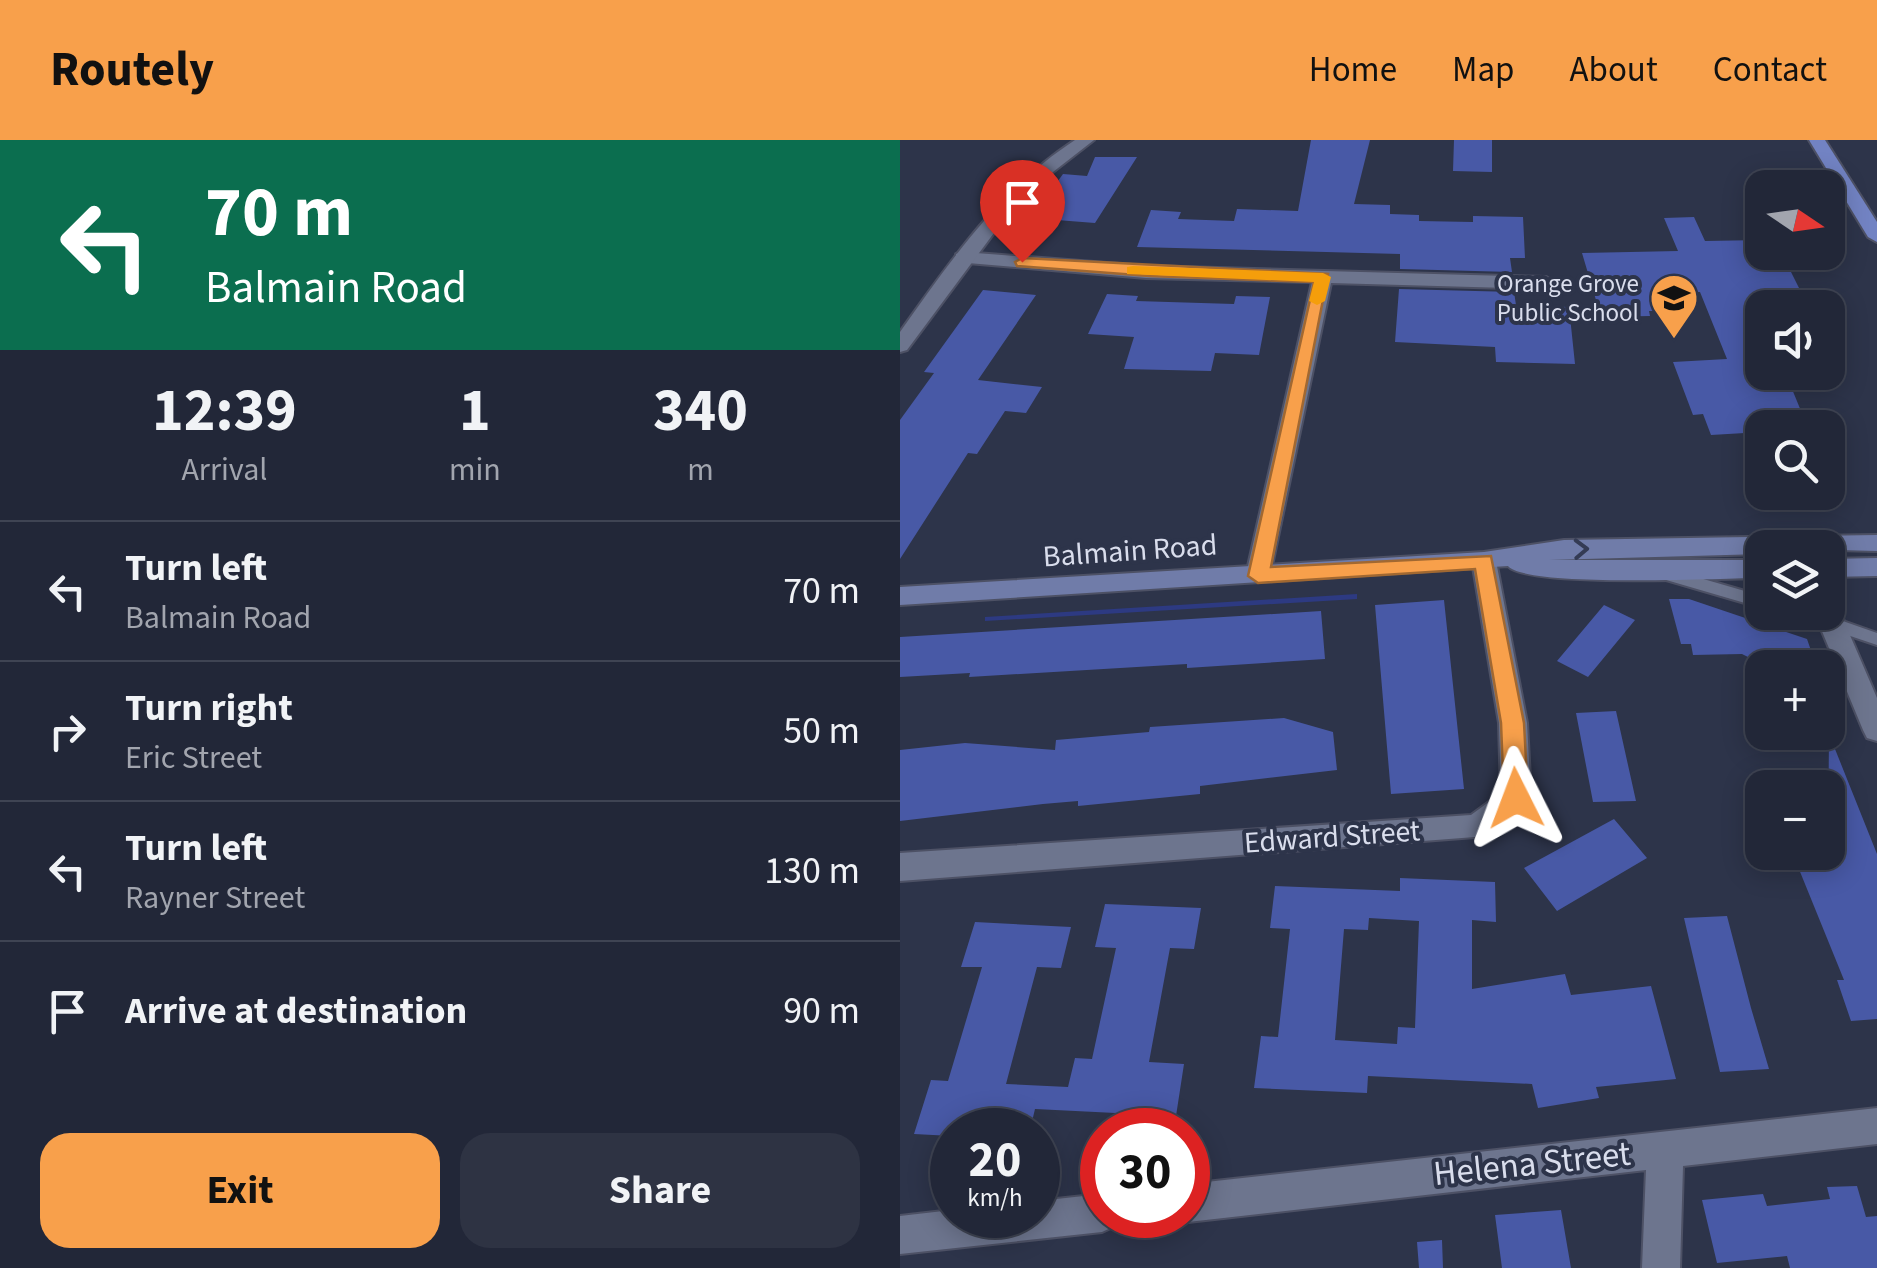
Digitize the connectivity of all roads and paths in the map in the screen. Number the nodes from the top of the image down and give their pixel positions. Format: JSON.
{"nodes":[{"id":1,"x":1086,"y":140,"type":"edge"},
{"id":2,"x":1817,"y":140,"type":"edge"},
{"id":3,"x":1877,"y":237,"type":"edge"},
{"id":4,"x":964,"y":258,"type":"junction"},
{"id":5,"x":1323,"y":277,"type":"junction"},
{"id":6,"x":1546,"y":283,"type":"dead end"},
{"id":7,"x":900,"y":346,"type":"edge"},
{"id":8,"x":1877,"y":543,"type":"edge"},
{"id":9,"x":1845,"y":544,"type":"edge"},
{"id":10,"x":1745,"y":547,"type":"edge"},
{"id":11,"x":1484,"y":561,"type":"junction"},
{"id":12,"x":1877,"y":567,"type":"edge"},
{"id":13,"x":1845,"y":568,"type":"edge"},
{"id":14,"x":1745,"y":569,"type":"edge"},
{"id":15,"x":1656,"y":571,"type":"junction"},
{"id":16,"x":1258,"y":576,"type":"junction"},
{"id":17,"x":900,"y":596,"type":"edge"},
{"id":18,"x":1745,"y":597,"type":"edge"},
{"id":19,"x":1845,"y":624,"type":"edge"},
{"id":20,"x":1835,"y":630,"type":"edge"},
{"id":21,"x":1877,"y":638,"type":"edge"},
{"id":22,"x":1877,"y":730,"type":"edge"},
{"id":23,"x":900,"y":867,"type":"edge"},
{"id":24,"x":1877,"y":1126,"type":"edge"},
{"id":25,"x":1665,"y":1149,"type":"junction"},
{"id":26,"x":1210,"y":1201,"type":"edge"},
{"id":27,"x":1080,"y":1215,"type":"edge"},
{"id":28,"x":900,"y":1235,"type":"edge"},
{"id":29,"x":1661,"y":1268,"type":"edge"}],
"edges":[{"from":1,"to":4,"type":"street"},
{"from":2,"to":3,"type":"main road"},
{"from":4,"to":5,"type":"street"},
{"from":4,"to":7,"type":"street"},
{"from":5,"to":6,"type":"street"},
{"from":5,"to":16,"type":"street"},
{"from":8,"to":9,"type":"main road","name":"Balmain Road"},
{"from":11,"to":10,"type":"main road","name":"Balmain Road","one_way":true},
{"from":11,"to":15,"type":"main road","name":"Balmain Road"},
{"from":11,"to":16,"type":"main road","name":"Balmain Road"},
{"from":11,"to":23,"type":"street","name":"Edward Street"},
{"from":12,"to":13,"type":"main road"},
{"from":14,"to":15,"type":"main road","name":"Balmain Road"},
{"from":15,"to":18,"type":"lane"},
{"from":16,"to":17,"type":"main road","name":"Balmain Road"},
{"from":19,"to":21,"type":"lane"},
{"from":20,"to":22,"type":"street"},
{"from":24,"to":25,"type":"street","name":"Helena Street"},
{"from":25,"to":26,"type":"street","name":"Helena Street"},
{"from":25,"to":29,"type":"street"},
{"from":27,"to":28,"type":"street"}]}
